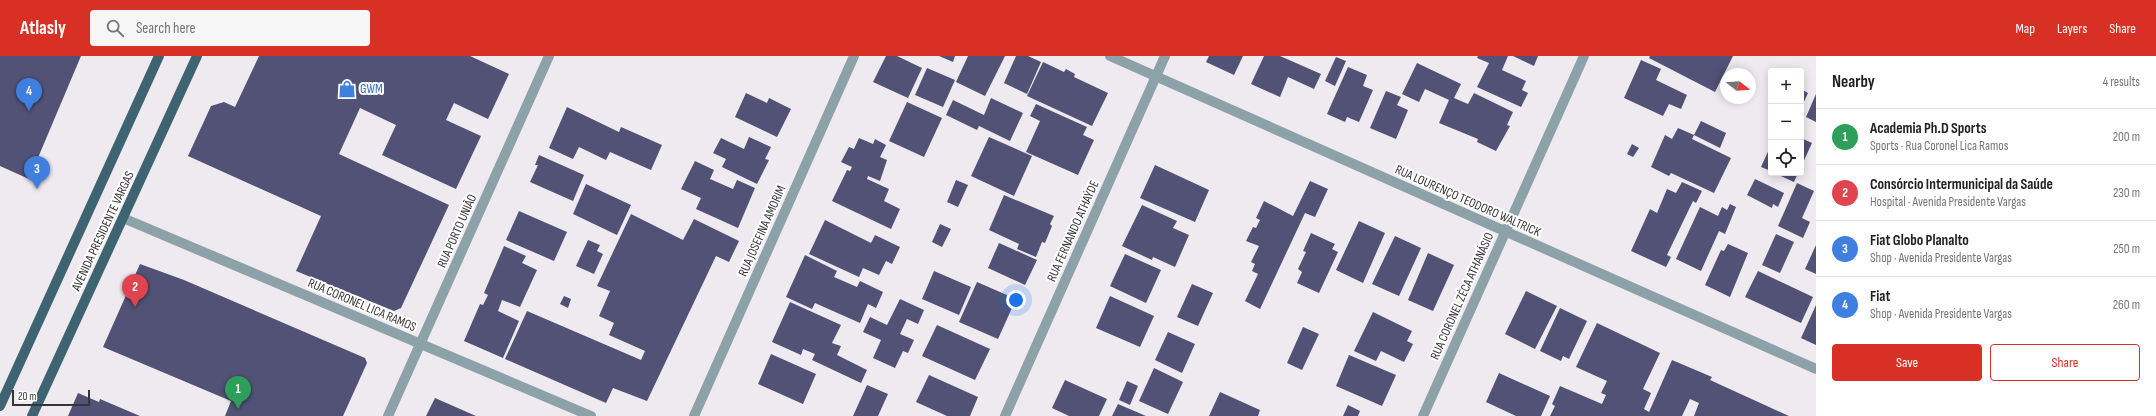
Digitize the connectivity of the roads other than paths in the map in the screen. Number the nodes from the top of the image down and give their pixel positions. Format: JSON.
{"nodes":[{"id":1,"x":159,"y":56,"type":"edge"},
{"id":2,"x":197,"y":56,"type":"edge"},
{"id":3,"x":549,"y":56,"type":"edge"},
{"id":4,"x":854,"y":56,"type":"edge"},
{"id":5,"x":1110,"y":56,"type":"edge"},
{"id":6,"x":1165,"y":56,"type":"edge"},
{"id":7,"x":1584,"y":56,"type":"edge"},
{"id":8,"x":1156,"y":76,"type":"junction"},
{"id":9,"x":123,"y":218,"type":"junction"},
{"id":10,"x":1506,"y":231,"type":"junction"},
{"id":11,"x":420,"y":344,"type":"junction"},
{"id":12,"x":1816,"y":369,"type":"edge"},
{"id":13,"x":0,"y":406,"type":"edge"},
{"id":14,"x":32,"y":416,"type":"edge"},
{"id":15,"x":388,"y":416,"type":"edge"},
{"id":16,"x":591,"y":416,"type":"edge"},
{"id":17,"x":694,"y":416,"type":"edge"},
{"id":18,"x":1005,"y":416,"type":"edge"},
{"id":19,"x":1423,"y":416,"type":"edge"}],
"edges":[{"from":1,"to":13,"type":"main road","name":"AVENIDA PRESIDENTE VARGAS"},
{"from":2,"to":9,"type":"main road","name":"AVENIDA PRESIDENTE VARGAS"},
{"from":3,"to":11,"type":"street","name":"RUA PORTO UNIÃO"},
{"from":4,"to":17,"type":"street","name":"RUA JOSEFINA AMORIM"},
{"from":5,"to":8,"type":"street","name":"RUA LOURENÇO TEODORO WALTRICK"},
{"from":6,"to":8,"type":"street","name":"RUA FERNANDO ATHAÝDE"},
{"from":7,"to":10,"type":"street","name":"RUA CORONEL ZÉCA ATHANÁSIO"},
{"from":8,"to":10,"type":"street","name":"RUA LOURENÇO TEODORO WALTRICK"},
{"from":8,"to":18,"type":"street","name":"RUA FERNANDO ATHAÝDE"},
{"from":9,"to":11,"type":"street","name":"RUA CORONEL LICA RAMOS"},
{"from":9,"to":14,"type":"main road","name":"AVENIDA PRESIDENTE VARGAS"},
{"from":10,"to":12,"type":"street","name":"RUA LOURENÇO TEODORO WALTRICK"},
{"from":10,"to":19,"type":"street","name":"RUA CORONEL ZÉCA ATHANÁSIO"},
{"from":11,"to":15,"type":"street","name":"RUA PORTO UNIÃO"},
{"from":11,"to":16,"type":"street","name":"RUA CORONEL LICA RAMOS"}]}
